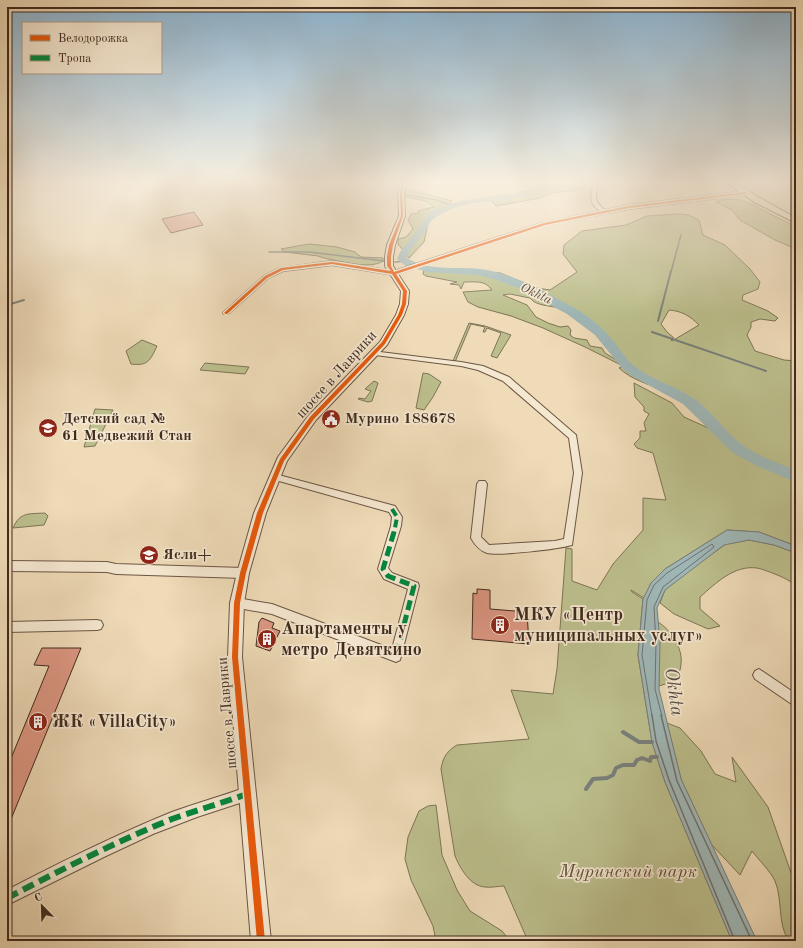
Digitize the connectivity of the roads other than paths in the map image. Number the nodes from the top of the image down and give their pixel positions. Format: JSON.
{"nodes":[{"id":1,"x":398,"y":225,"type":"edge"},
{"id":2,"x":540,"y":225,"type":"edge"},
{"id":3,"x":390,"y":265,"type":"junction"},
{"id":4,"x":226,"y":313,"type":"dead end"},
{"id":5,"x":375,"y":354,"type":"junction"},
{"id":6,"x":275,"y":477,"type":"junction"},
{"id":7,"x":482,"y":484,"type":"dead end"},
{"id":8,"x":7,"y":566,"type":"edge"},
{"id":9,"x":243,"y":573,"type":"junction"},
{"id":10,"x":237,"y":603,"type":"junction"},
{"id":11,"x":97,"y":625,"type":"dead end"},
{"id":12,"x":7,"y":627,"type":"edge"},
{"id":13,"x":760,"y":675,"type":"dead end"},
{"id":14,"x":796,"y":700,"type":"edge"},
{"id":15,"x":247,"y":794,"type":"junction"},
{"id":16,"x":7,"y":898,"type":"edge"},
{"id":17,"x":260,"y":941,"type":"edge"}],
"edges":[{"from":1,"to":3,"type":"street"},
{"from":2,"to":3,"type":"street"},
{"from":3,"to":4,"type":"street"},
{"from":3,"to":5,"type":"street","name":"шоссе в Лаврики"},
{"from":5,"to":6,"type":"street","name":"шоссе в Лаврики"},
{"from":5,"to":7,"type":"street"},
{"from":6,"to":9,"type":"street","name":"шоссе в Лаврики"},
{"from":6,"to":10,"type":"street"},
{"from":8,"to":9,"type":"street"},
{"from":9,"to":10,"type":"street","name":"шоссе в Лаврики"},
{"from":10,"to":15,"type":"street","name":"шоссе в Лаврики"},
{"from":11,"to":12,"type":"street"},
{"from":13,"to":14,"type":"street"},
{"from":15,"to":16,"type":"street"},
{"from":15,"to":17,"type":"street","name":"шоссе в Лаврики"}]}
